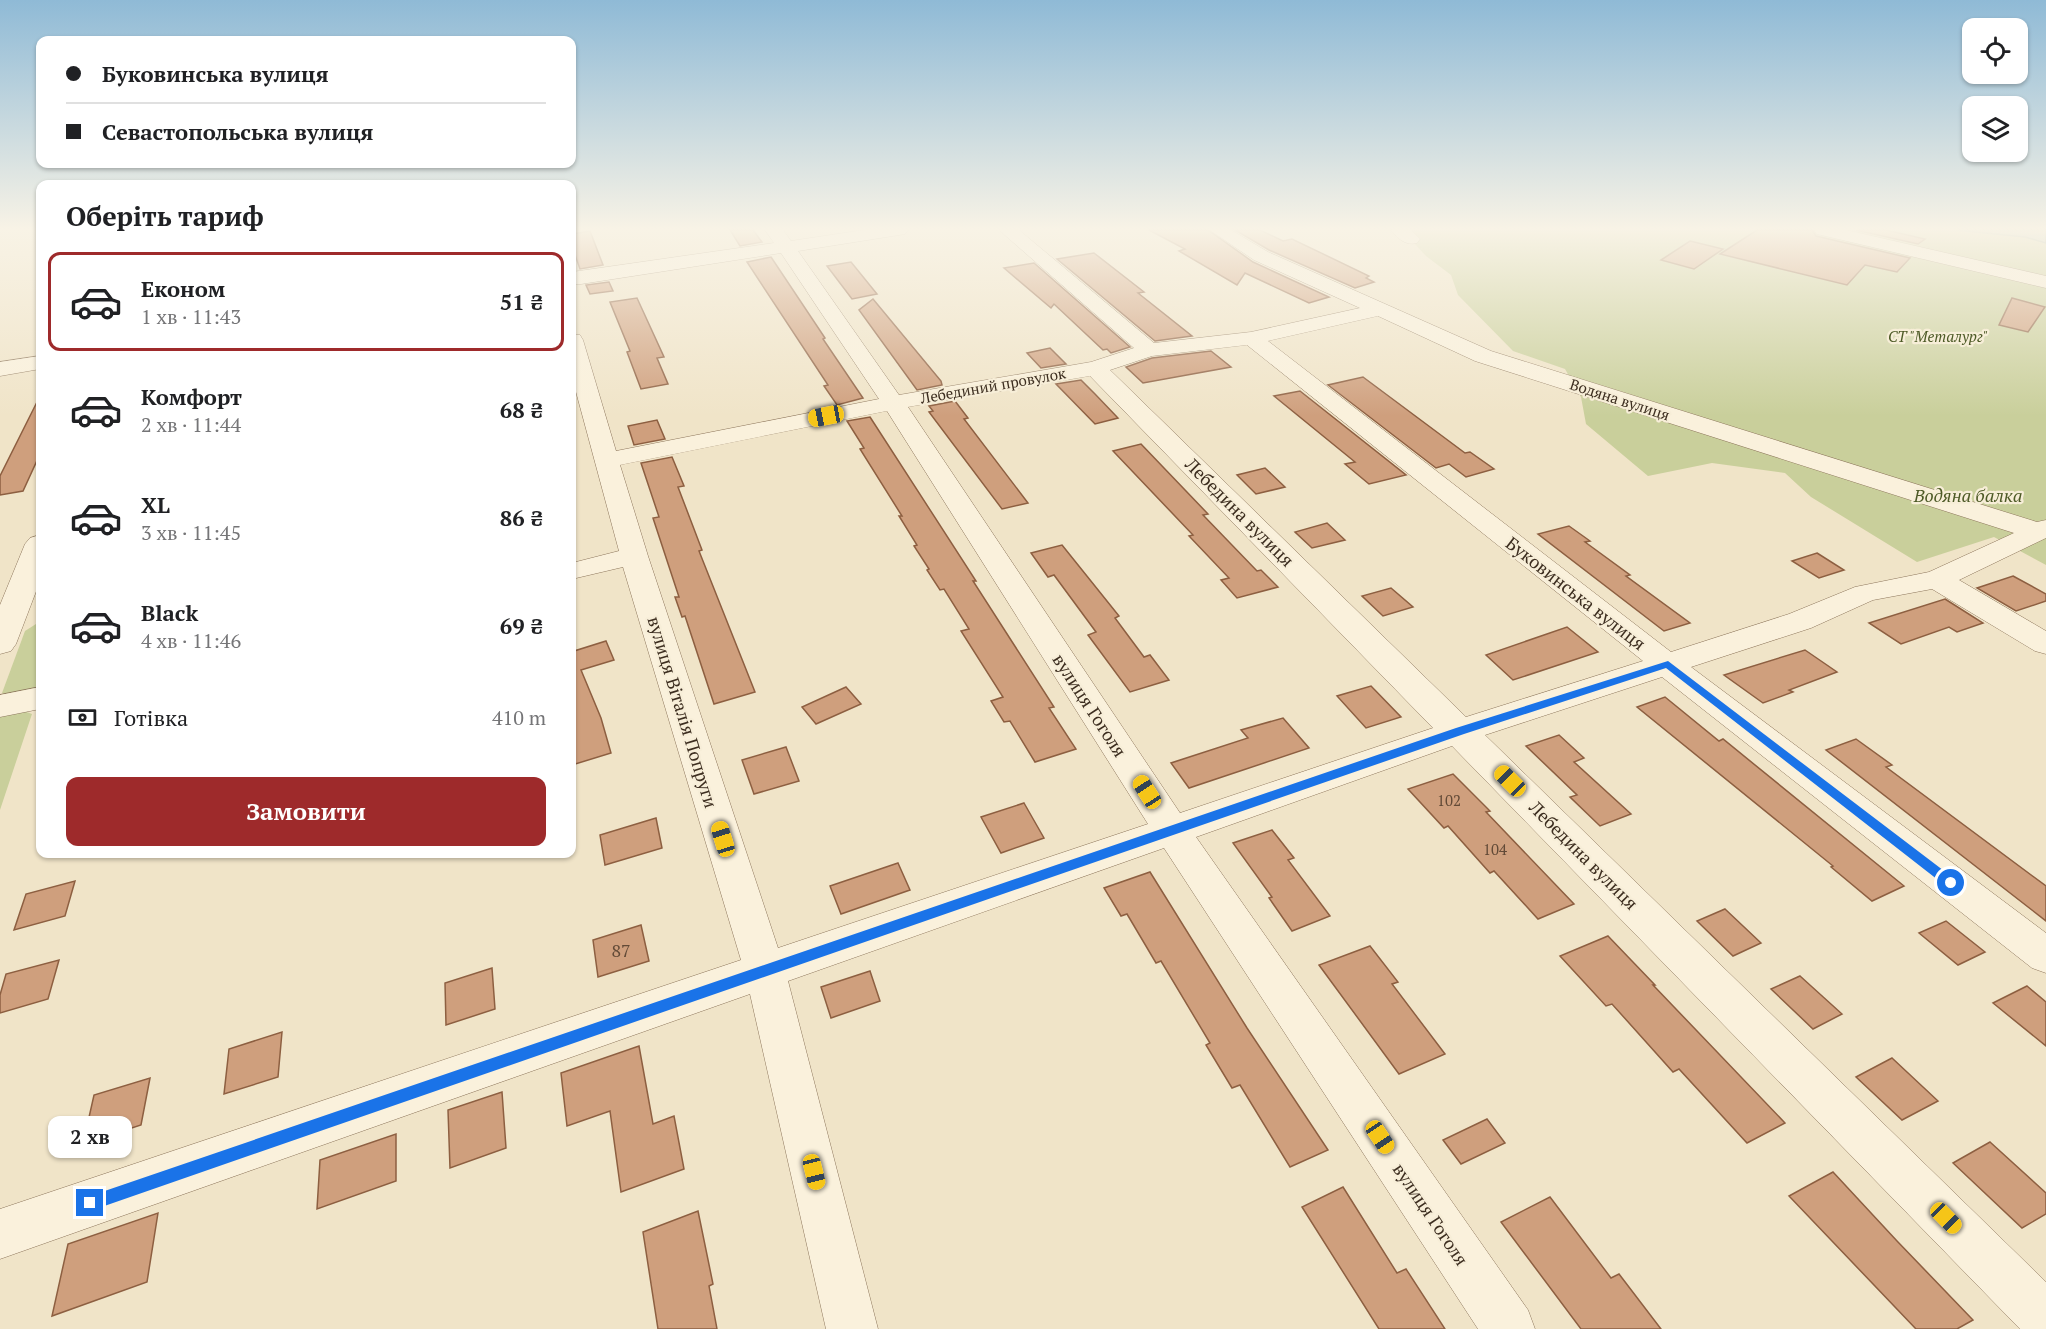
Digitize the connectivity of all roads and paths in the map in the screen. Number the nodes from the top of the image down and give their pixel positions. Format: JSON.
{"nodes":[{"id":1,"x":816,"y":292,"type":"edge"},
{"id":2,"x":1080,"y":292,"type":"edge"},
{"id":3,"x":1340,"y":292,"type":"edge"},
{"id":4,"x":1380,"y":310,"type":"junction"},
{"id":5,"x":1251,"y":338,"type":"junction"},
{"id":6,"x":1149,"y":351,"type":"junction"},
{"id":7,"x":576,"y":354,"type":"edge"},
{"id":8,"x":36,"y":364,"type":"edge"},
{"id":9,"x":1095,"y":368,"type":"junction"},
{"id":10,"x":0,"y":369,"type":"edge"},
{"id":11,"x":892,"y":403,"type":"junction"},
{"id":12,"x":606,"y":460,"type":"junction"},
{"id":13,"x":2041,"y":529,"type":"edge"},
{"id":14,"x":36,"y":554,"type":"edge"},
{"id":15,"x":634,"y":556,"type":"junction"},
{"id":16,"x":576,"y":570,"type":"edge"},
{"id":17,"x":1938,"y":579,"type":"junction"},
{"id":18,"x":0,"y":644,"type":"edge"},
{"id":19,"x":2046,"y":644,"type":"edge"},
{"id":20,"x":1668,"y":665,"type":"junction"},
{"id":21,"x":36,"y":699,"type":"edge"},
{"id":22,"x":0,"y":706,"type":"edge"},
{"id":23,"x":1460,"y":731,"type":"junction"},
{"id":24,"x":1172,"y":831,"type":"junction"},
{"id":25,"x":2046,"y":956,"type":"edge"},
{"id":26,"x":765,"y":970,"type":"junction"},
{"id":27,"x":0,"y":1234,"type":"edge"},
{"id":28,"x":2046,"y":1318,"type":"edge"},
{"id":29,"x":852,"y":1329,"type":"edge"},
{"id":30,"x":1509,"y":1329,"type":"edge"}],
"edges":[{"from":1,"to":11,"type":"street","name":"вулиця Гоголя"},
{"from":2,"to":6,"type":"street"},
{"from":3,"to":4,"type":"street","name":"Водяна вулиця"},
{"from":4,"to":5,"type":"street","name":"Лебединий провулок"},
{"from":4,"to":13,"type":"street","name":"Водяна вулиця"},
{"from":5,"to":6,"type":"street","name":"Лебединий провулок"},
{"from":5,"to":20,"type":"street","name":"Буковинська вулиця"},
{"from":6,"to":9,"type":"street","name":"Лебединий провулок"},
{"from":7,"to":12,"type":"street","name":"вулиця Віталія Попруги"},
{"from":8,"to":10,"type":"street"},
{"from":9,"to":11,"type":"street","name":"Лебединий провулок"},
{"from":9,"to":23,"type":"street","name":"Лебедина вулиця"},
{"from":11,"to":12,"type":"street","name":"Лебединий провулок"},
{"from":11,"to":24,"type":"street","name":"вулиця Гоголя"},
{"from":12,"to":15,"type":"street","name":"вулиця Віталія Попруги"},
{"from":13,"to":17,"type":"street"},
{"from":14,"to":18,"type":"street"},
{"from":15,"to":16,"type":"street"},
{"from":15,"to":26,"type":"street","name":"вулиця Віталія Попруги"},
{"from":17,"to":19,"type":"street"},
{"from":17,"to":20,"type":"street"},
{"from":20,"to":23,"type":"street"},
{"from":20,"to":25,"type":"street","name":"Буковинська вулиця"},
{"from":21,"to":22,"type":"street"},
{"from":23,"to":24,"type":"street"},
{"from":23,"to":28,"type":"street","name":"Лебедина вулиця"},
{"from":24,"to":26,"type":"street"},
{"from":24,"to":30,"type":"street","name":"вулиця Гоголя"},
{"from":26,"to":27,"type":"street"},
{"from":26,"to":29,"type":"street","name":"вулиця Віталія Попруги"}]}
